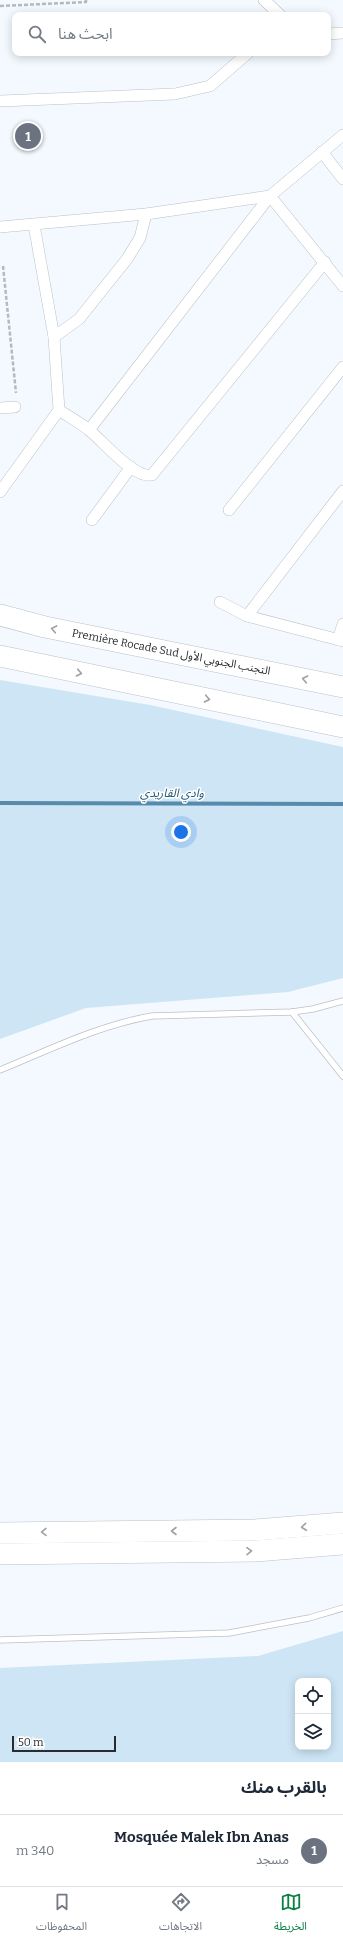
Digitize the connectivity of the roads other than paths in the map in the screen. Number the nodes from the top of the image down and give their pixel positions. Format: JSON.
{"nodes":[{"id":1,"x":264,"y":0,"type":"edge"},
{"id":2,"x":277,"y":12,"type":"edge"},
{"id":3,"x":343,"y":33,"type":"edge"},
{"id":4,"x":331,"y":34,"type":"edge"},
{"id":5,"x":245,"y":56,"type":"edge"},
{"id":6,"x":0,"y":101,"type":"edge"},
{"id":7,"x":343,"y":135,"type":"edge"},
{"id":8,"x":322,"y":152,"type":"junction"},
{"id":9,"x":343,"y":179,"type":"edge"},
{"id":10,"x":270,"y":196,"type":"junction"},
{"id":11,"x":146,"y":214,"type":"junction"},
{"id":12,"x":34,"y":225,"type":"junction"},
{"id":13,"x":0,"y":227,"type":"edge"},
{"id":14,"x":325,"y":262,"type":"junction"},
{"id":15,"x":343,"y":286,"type":"edge"},
{"id":16,"x":54,"y":337,"type":"junction"},
{"id":17,"x":343,"y":367,"type":"edge"},
{"id":18,"x":15,"y":407,"type":"dead end"},
{"id":19,"x":0,"y":408,"type":"edge"},
{"id":20,"x":59,"y":410,"type":"junction"},
{"id":21,"x":89,"y":430,"type":"junction"},
{"id":22,"x":131,"y":467,"type":"junction"},
{"id":23,"x":343,"y":491,"type":"edge"},
{"id":24,"x":0,"y":492,"type":"edge"},
{"id":25,"x":229,"y":510,"type":"dead end"},
{"id":26,"x":92,"y":520,"type":"dead end"},
{"id":27,"x":220,"y":602,"type":"dead end"},
{"id":28,"x":0,"y":615,"type":"edge"},
{"id":29,"x":247,"y":616,"type":"junction"},
{"id":30,"x":343,"y":624,"type":"edge"},
{"id":31,"x":340,"y":640,"type":"edge"},
{"id":32,"x":0,"y":656,"type":"edge"},
{"id":33,"x":343,"y":687,"type":"edge"},
{"id":34,"x":343,"y":727,"type":"edge"},
{"id":35,"x":342,"y":1002,"type":"edge"},
{"id":36,"x":292,"y":1012,"type":"junction"},
{"id":37,"x":0,"y":1070,"type":"edge"},
{"id":38,"x":343,"y":1076,"type":"edge"},
{"id":39,"x":343,"y":1523,"type":"edge"},
{"id":40,"x":0,"y":1533,"type":"edge"},
{"id":41,"x":343,"y":1544,"type":"edge"},
{"id":42,"x":215,"y":1552,"type":"junction"},
{"id":43,"x":0,"y":1554,"type":"edge"},
{"id":44,"x":0,"y":1562,"type":"edge"},
{"id":45,"x":343,"y":1608,"type":"edge"},
{"id":46,"x":0,"y":1640,"type":"edge"}],
"edges":[{"from":1,"to":2,"type":"street"},
{"from":3,"to":4,"type":"street"},
{"from":5,"to":6,"type":"street"},
{"from":7,"to":8,"type":"street"},
{"from":8,"to":9,"type":"street"},
{"from":8,"to":10,"type":"street"},
{"from":10,"to":11,"type":"street"},
{"from":10,"to":14,"type":"street"},
{"from":10,"to":21,"type":"street"},
{"from":11,"to":12,"type":"street"},
{"from":11,"to":16,"type":"street"},
{"from":12,"to":13,"type":"street"},
{"from":12,"to":16,"type":"street"},
{"from":14,"to":15,"type":"street"},
{"from":14,"to":22,"type":"street"},
{"from":16,"to":20,"type":"street"},
{"from":17,"to":25,"type":"street"},
{"from":18,"to":19,"type":"street"},
{"from":20,"to":21,"type":"street"},
{"from":20,"to":24,"type":"street"},
{"from":21,"to":22,"type":"street"},
{"from":22,"to":26,"type":"street"},
{"from":23,"to":29,"type":"street"},
{"from":27,"to":29,"type":"street"},
{"from":33,"to":28,"type":"highway","name":"Première Rocade Sud التجنب الجنوبي الأول","one_way":true},
{"from":29,"to":31,"type":"street"},
{"from":30,"to":31,"type":"street"},
{"from":32,"to":34,"type":"highway","one_way":true},
{"from":35,"to":36,"type":"lane"},
{"from":36,"to":37,"type":"lane"},
{"from":36,"to":38,"type":"lane"},
{"from":39,"to":40,"type":"highway","one_way":true},
{"from":42,"to":41,"type":"highway","one_way":true},
{"from":42,"to":43,"type":"highway"},
{"from":42,"to":44,"type":"highway"},
{"from":45,"to":46,"type":"lane"}]}
